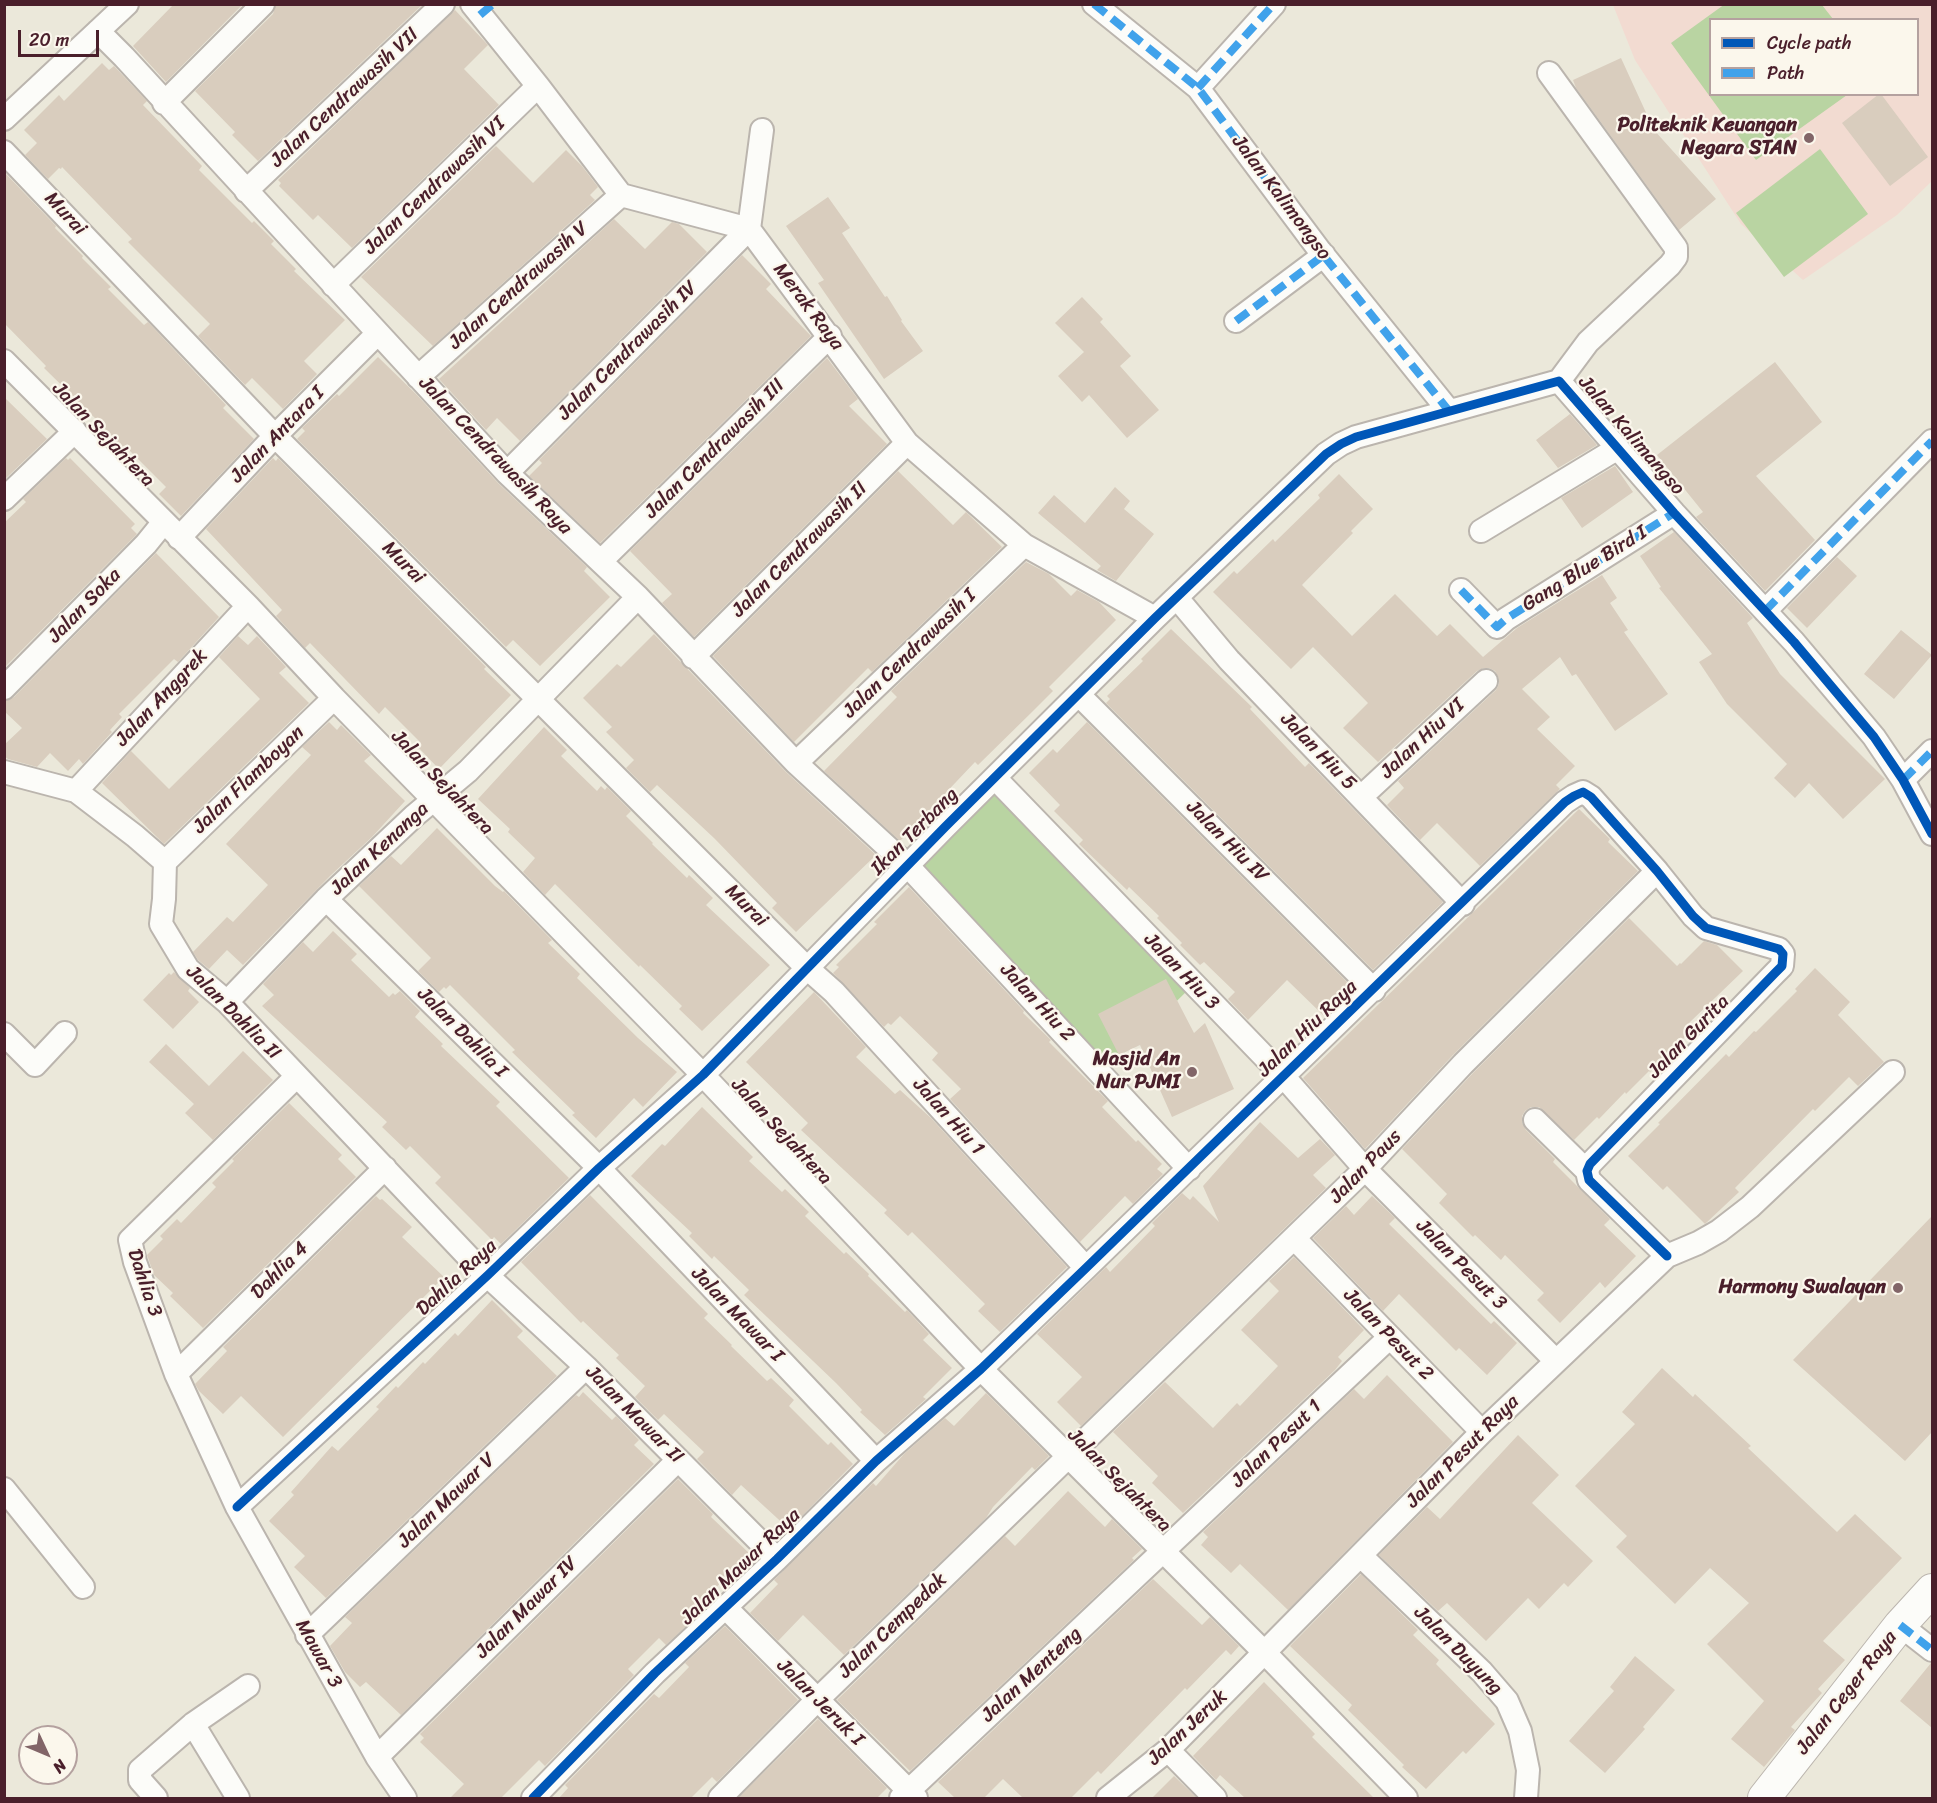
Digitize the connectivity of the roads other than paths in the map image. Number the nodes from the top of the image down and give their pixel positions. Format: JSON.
{"nodes":[{"id":1,"x":127,"y":4,"type":"edge"},
{"id":2,"x":263,"y":4,"type":"edge"},
{"id":3,"x":443,"y":4,"type":"edge"},
{"id":4,"x":1094,"y":4,"type":"edge"},
{"id":5,"x":1274,"y":4,"type":"edge"},
{"id":6,"x":482,"y":8,"type":"edge"},
{"id":7,"x":98,"y":31,"type":"junction"},
{"id":8,"x":1549,"y":73,"type":"dead end"},
{"id":9,"x":538,"y":86,"type":"junction"},
{"id":10,"x":1198,"y":88,"type":"junction"},
{"id":11,"x":164,"y":103,"type":"junction"},
{"id":12,"x":4,"y":119,"type":"edge"},
{"id":13,"x":762,"y":130,"type":"dead end"},
{"id":14,"x":4,"y":152,"type":"edge"},
{"id":15,"x":246,"y":191,"type":"junction"},
{"id":16,"x":621,"y":195,"type":"junction"},
{"id":17,"x":749,"y":229,"type":"junction"},
{"id":18,"x":1324,"y":255,"type":"junction"},
{"id":19,"x":333,"y":285,"type":"junction"},
{"id":20,"x":1236,"y":321,"type":"dead end"},
{"id":21,"x":378,"y":333,"type":"junction"},
{"id":22,"x":830,"y":336,"type":"junction"},
{"id":23,"x":4,"y":361,"type":"edge"},
{"id":24,"x":418,"y":377,"type":"junction"},
{"id":25,"x":1559,"y":381,"type":"junction"},
{"id":26,"x":1449,"y":411,"type":"junction"},
{"id":27,"x":75,"y":431,"type":"junction"},
{"id":28,"x":275,"y":436,"type":"junction"},
{"id":29,"x":1932,"y":441,"type":"edge"},
{"id":30,"x":907,"y":443,"type":"junction"},
{"id":31,"x":1618,"y":448,"type":"junction"},
{"id":32,"x":507,"y":473,"type":"junction"},
{"id":33,"x":4,"y":499,"type":"edge"},
{"id":34,"x":1674,"y":513,"type":"junction"},
{"id":35,"x":171,"y":530,"type":"junction"},
{"id":36,"x":1481,"y":531,"type":"dead end"},
{"id":37,"x":1024,"y":545,"type":"junction"},
{"id":38,"x":601,"y":561,"type":"junction"},
{"id":39,"x":1461,"y":590,"type":"dead end"},
{"id":40,"x":638,"y":597,"type":"junction"},
{"id":41,"x":1177,"y":598,"type":"junction"},
{"id":42,"x":248,"y":606,"type":"junction"},
{"id":43,"x":1765,"y":611,"type":"junction"},
{"id":44,"x":1155,"y":618,"type":"junction"},
{"id":45,"x":693,"y":657,"type":"junction"},
{"id":46,"x":1486,"y":681,"type":"dead end"},
{"id":47,"x":4,"y":688,"type":"edge"},
{"id":48,"x":1079,"y":694,"type":"junction"},
{"id":49,"x":539,"y":697,"type":"junction"},
{"id":50,"x":334,"y":698,"type":"junction"},
{"id":51,"x":1932,"y":751,"type":"edge"},
{"id":52,"x":796,"y":763,"type":"junction"},
{"id":53,"x":4,"y":772,"type":"edge"},
{"id":54,"x":995,"y":778,"type":"junction"},
{"id":55,"x":1903,"y":780,"type":"junction"},
{"id":56,"x":75,"y":791,"type":"junction"},
{"id":57,"x":1361,"y":797,"type":"junction"},
{"id":58,"x":433,"y":800,"type":"junction"},
{"id":59,"x":1932,"y":834,"type":"edge"},
{"id":60,"x":165,"y":862,"type":"junction"},
{"id":61,"x":907,"y":865,"type":"junction"},
{"id":62,"x":1657,"y":871,"type":"junction"},
{"id":63,"x":326,"y":899,"type":"junction"},
{"id":64,"x":1463,"y":904,"type":"junction"},
{"id":65,"x":807,"y":968,"type":"junction"},
{"id":66,"x":1374,"y":990,"type":"junction"},
{"id":67,"x":227,"y":1002,"type":"junction"},
{"id":68,"x":65,"y":1033,"type":"dead end"},
{"id":69,"x":4,"y":1034,"type":"edge"},
{"id":70,"x":1893,"y":1072,"type":"dead end"},
{"id":71,"x":703,"y":1075,"type":"junction"},
{"id":72,"x":296,"y":1077,"type":"junction"},
{"id":73,"x":1284,"y":1077,"type":"junction"},
{"id":74,"x":1535,"y":1120,"type":"dead end"},
{"id":75,"x":385,"y":1168,"type":"junction"},
{"id":76,"x":599,"y":1168,"type":"junction"},
{"id":77,"x":1189,"y":1169,"type":"junction"},
{"id":78,"x":1365,"y":1169,"type":"junction"},
{"id":79,"x":1587,"y":1170,"type":"junction"},
{"id":80,"x":1294,"y":1238,"type":"junction"},
{"id":81,"x":1667,"y":1256,"type":"junction"},
{"id":82,"x":1086,"y":1268,"type":"junction"},
{"id":83,"x":488,"y":1275,"type":"junction"},
{"id":84,"x":1390,"y":1337,"type":"junction"},
{"id":85,"x":1556,"y":1361,"type":"junction"},
{"id":86,"x":586,"y":1367,"type":"junction"},
{"id":87,"x":981,"y":1369,"type":"junction"},
{"id":88,"x":176,"y":1374,"type":"junction"},
{"id":89,"x":1482,"y":1432,"type":"junction"},
{"id":90,"x":1068,"y":1455,"type":"junction"},
{"id":91,"x":678,"y":1460,"type":"junction"},
{"id":92,"x":876,"y":1461,"type":"junction"},
{"id":93,"x":4,"y":1488,"type":"edge"},
{"id":94,"x":237,"y":1507,"type":"junction"},
{"id":95,"x":1164,"y":1552,"type":"junction"},
{"id":96,"x":1360,"y":1556,"type":"junction"},
{"id":97,"x":777,"y":1559,"type":"junction"},
{"id":98,"x":82,"y":1587,"type":"dead end"},
{"id":99,"x":1932,"y":1590,"type":"edge"},
{"id":100,"x":724,"y":1608,"type":"junction"},
{"id":101,"x":1900,"y":1625,"type":"junction"},
{"id":102,"x":308,"y":1635,"type":"junction"},
{"id":103,"x":1932,"y":1650,"type":"edge"},
{"id":104,"x":1265,"y":1653,"type":"junction"},
{"id":105,"x":248,"y":1686,"type":"dead end"},
{"id":106,"x":817,"y":1700,"type":"junction"},
{"id":107,"x":193,"y":1724,"type":"junction"},
{"id":108,"x":1168,"y":1750,"type":"junction"},
{"id":109,"x":377,"y":1757,"type":"junction"},
{"id":110,"x":909,"y":1796,"type":"edge"},
{"id":111,"x":156,"y":1798,"type":"edge"},
{"id":112,"x":238,"y":1798,"type":"edge"},
{"id":113,"x":405,"y":1798,"type":"edge"},
{"id":114,"x":533,"y":1798,"type":"edge"},
{"id":115,"x":720,"y":1798,"type":"edge"},
{"id":116,"x":1108,"y":1798,"type":"edge"},
{"id":117,"x":1215,"y":1798,"type":"edge"},
{"id":118,"x":1406,"y":1798,"type":"edge"},
{"id":119,"x":1526,"y":1798,"type":"edge"},
{"id":120,"x":1764,"y":1798,"type":"edge"}],
"edges":[{"from":1,"to":7,"type":"street"},
{"from":2,"to":11,"type":"street"},
{"from":3,"to":15,"type":"street","name":"Jalan Cendrawasih VII"},
{"from":4,"to":10,"type":"street","name":"Jalan Kalimongso"},
{"from":5,"to":10,"type":"street"},
{"from":6,"to":9,"type":"street"},
{"from":7,"to":11,"type":"street","name":"Jalan Cendrawasih Raya"},
{"from":7,"to":12,"type":"street"},
{"from":8,"to":25,"type":"street"},
{"from":9,"to":16,"type":"street"},
{"from":9,"to":19,"type":"street","name":"Jalan Cendrawasih VI"},
{"from":10,"to":18,"type":"street","name":"Jalan Kalimongso"},
{"from":11,"to":15,"type":"street","name":"Jalan Cendrawasih Raya"},
{"from":13,"to":17,"type":"street"},
{"from":14,"to":28,"type":"street","name":"Murai"},
{"from":15,"to":19,"type":"street","name":"Jalan Cendrawasih Raya"},
{"from":16,"to":17,"type":"street"},
{"from":16,"to":24,"type":"street","name":"Jalan Cendrawasih V"},
{"from":17,"to":22,"type":"street","name":"Merak Raya"},
{"from":17,"to":32,"type":"street","name":"Jalan Cendrawasih IV"},
{"from":18,"to":20,"type":"street"},
{"from":18,"to":26,"type":"street","name":"Jalan Kalimongso"},
{"from":19,"to":21,"type":"street","name":"Jalan Cendrawasih Raya"},
{"from":21,"to":24,"type":"street","name":"Jalan Cendrawasih Raya"},
{"from":21,"to":28,"type":"street","name":"Jalan Antara I"},
{"from":22,"to":30,"type":"street","name":"Merak Raya"},
{"from":22,"to":38,"type":"street","name":"Jalan Cendrawasih III"},
{"from":23,"to":27,"type":"street","name":"Jalan Sejahtera"},
{"from":24,"to":32,"type":"street","name":"Jalan Cendrawasih Raya"},
{"from":25,"to":26,"type":"street","name":"Jalan Kalimangso"},
{"from":25,"to":31,"type":"street","name":"Jalan Kalimangso"},
{"from":26,"to":41,"type":"street","name":"Jalan Kalimangso"},
{"from":27,"to":33,"type":"street"},
{"from":27,"to":35,"type":"street","name":"Jalan Sejahtera"},
{"from":28,"to":35,"type":"street","name":"Jalan Antara I"},
{"from":28,"to":49,"type":"street","name":"Murai"},
{"from":29,"to":43,"type":"street"},
{"from":30,"to":37,"type":"street","name":"Merak Raya"},
{"from":30,"to":45,"type":"street","name":"Jalan Cendrawasih II"},
{"from":31,"to":34,"type":"street","name":"Jalan Kalimangso"},
{"from":31,"to":36,"type":"street"},
{"from":32,"to":38,"type":"street","name":"Jalan Cendrawasih Raya"},
{"from":34,"to":39,"type":"street","name":"Gang Blue Bird I"},
{"from":34,"to":43,"type":"street","name":"Jalan Kalimangso"},
{"from":35,"to":42,"type":"street","name":"Jalan Sejahtera"},
{"from":35,"to":47,"type":"street","name":"Jalan Soka"},
{"from":37,"to":44,"type":"street","name":"Merak Raya"},
{"from":37,"to":52,"type":"street","name":"Jalan Cendrawasih I"},
{"from":38,"to":40,"type":"street","name":"Jalan Cendrawasih Raya"},
{"from":40,"to":45,"type":"street","name":"Jalan Cendrawasih Raya"},
{"from":40,"to":49,"type":"street","name":"Jalan Kenanga"},
{"from":41,"to":44,"type":"street","name":"Jalan Kalimangso"},
{"from":41,"to":57,"type":"street","name":"Jalan Hiu 5"},
{"from":42,"to":50,"type":"street","name":"Jalan Sejahtera"},
{"from":42,"to":56,"type":"street","name":"Jalan Anggrek"},
{"from":43,"to":55,"type":"street","name":"Jalan Kalimangso"},
{"from":44,"to":48,"type":"street","name":"Ikan Terbang"},
{"from":45,"to":52,"type":"street","name":"Jalan Cendrawasih Raya"},
{"from":46,"to":57,"type":"street","name":"Jalan Hiu VI"},
{"from":48,"to":54,"type":"street","name":"Ikan Terbang"},
{"from":48,"to":66,"type":"street","name":"Jalan Hiu IV"},
{"from":49,"to":58,"type":"street","name":"Jalan Kenanga"},
{"from":49,"to":65,"type":"street","name":"Murai"},
{"from":50,"to":58,"type":"street","name":"Jalan Sejahtera"},
{"from":50,"to":60,"type":"street","name":"Jalan Flamboyan"},
{"from":51,"to":55,"type":"street"},
{"from":52,"to":61,"type":"street","name":"Jalan Cendrawasih Raya"},
{"from":53,"to":56,"type":"street"},
{"from":54,"to":61,"type":"street","name":"Ikan Terbang"},
{"from":54,"to":73,"type":"street","name":"Jalan Hiu 3"},
{"from":55,"to":59,"type":"street","name":"Jalan Kalimangso"},
{"from":56,"to":60,"type":"street"},
{"from":57,"to":64,"type":"street","name":"Jalan Hiu 5"},
{"from":58,"to":63,"type":"street","name":"Jalan Kenanga"},
{"from":58,"to":71,"type":"street","name":"Jalan Sejahtera"},
{"from":60,"to":67,"type":"street","name":"Jalan Dahlia II"},
{"from":61,"to":65,"type":"street","name":"Ikan Terbang"},
{"from":61,"to":77,"type":"street","name":"Jalan Hiu 2"},
{"from":62,"to":64,"type":"street","name":"Jalan Hiu Raya"},
{"from":62,"to":78,"type":"street","name":"Jalan Paus"},
{"from":62,"to":79,"type":"street","name":"Jalan Gurita"},
{"from":63,"to":67,"type":"street","name":"Jalan Kenanga"},
{"from":63,"to":76,"type":"street","name":"Jalan Dahlia I"},
{"from":64,"to":66,"type":"street","name":"Jalan Hiu Raya"},
{"from":65,"to":71,"type":"street","name":"Ikan Terbang"},
{"from":65,"to":82,"type":"street","name":"Jalan Hiu 1"},
{"from":66,"to":73,"type":"street","name":"Jalan Hiu Raya"},
{"from":67,"to":72,"type":"street","name":"Jalan Dahlia II"},
{"from":68,"to":69,"type":"street"},
{"from":70,"to":81,"type":"street"},
{"from":71,"to":76,"type":"street","name":"Dahlia Raya"},
{"from":71,"to":87,"type":"street","name":"Jalan Sejahtera"},
{"from":72,"to":75,"type":"street","name":"Jalan Dahlia II"},
{"from":72,"to":88,"type":"street","name":"Dahlia 3"},
{"from":73,"to":77,"type":"street","name":"Jalan Hiu Raya"},
{"from":73,"to":78,"type":"street","name":"Jalan Hiu 3"},
{"from":74,"to":79,"type":"street"},
{"from":75,"to":83,"type":"street","name":"Jalan Dahlia II"},
{"from":75,"to":88,"type":"street","name":"Dahlia 4"},
{"from":76,"to":83,"type":"street","name":"Dahlia Raya"},
{"from":76,"to":92,"type":"street","name":"Jalan Mawar I"},
{"from":77,"to":82,"type":"street","name":"Jalan Hiu Raya"},
{"from":78,"to":80,"type":"street","name":"Jalan Paus"},
{"from":78,"to":85,"type":"street","name":"Jalan Pesut 3"},
{"from":79,"to":81,"type":"street"},
{"from":80,"to":84,"type":"street","name":"Jalan Pesut 2"},
{"from":80,"to":90,"type":"street","name":"Jalan Paus"},
{"from":81,"to":85,"type":"street","name":"Jalan Pesut Raya"},
{"from":82,"to":87,"type":"street","name":"Jalan Hiu Raya"},
{"from":83,"to":86,"type":"street","name":"Jalan Mawar II"},
{"from":83,"to":94,"type":"street","name":"Dahlia Raya"},
{"from":84,"to":89,"type":"street","name":"Jalan Pesut 2"},
{"from":84,"to":95,"type":"street","name":"Jalan Pesut 1"},
{"from":85,"to":89,"type":"street","name":"Jalan Pesut Raya"},
{"from":86,"to":91,"type":"street","name":"Jalan Mawar II"},
{"from":86,"to":102,"type":"street","name":"Jalan Mawar V"},
{"from":87,"to":90,"type":"street","name":"Jalan Sejahtera"},
{"from":87,"to":92,"type":"street","name":"Jalan Mawar Raya"},
{"from":88,"to":94,"type":"street","name":"Dahlia 3"},
{"from":89,"to":96,"type":"street","name":"Jalan Pesut Raya"},
{"from":90,"to":95,"type":"street","name":"Jalan Sejahtera"},
{"from":90,"to":106,"type":"street","name":"Jalan Cempedak"},
{"from":91,"to":97,"type":"street","name":"Jalan Mawar II"},
{"from":91,"to":109,"type":"street","name":"Jalan Mawar IV"},
{"from":92,"to":97,"type":"street","name":"Jalan Mawar Raya"},
{"from":93,"to":98,"type":"street"},
{"from":94,"to":102,"type":"street","name":"Mawar 3"},
{"from":95,"to":104,"type":"street","name":"Jalan Sejahtera"},
{"from":95,"to":110,"type":"street","name":"Jalan Menteng"},
{"from":96,"to":104,"type":"street","name":"Jalan Pesut Raya"},
{"from":96,"to":119,"type":"street","name":"Jalan Duyung"},
{"from":97,"to":100,"type":"street","name":"Jalan Mawar Raya"},
{"from":99,"to":101,"type":"main road","name":"Jalan Ceger Raya"},
{"from":100,"to":106,"type":"street","name":"Jalan Jeruk I"},
{"from":100,"to":114,"type":"street","name":"Jalan Mawar Raya"},
{"from":101,"to":103,"type":"street"},
{"from":101,"to":120,"type":"main road","name":"Jalan Ceger Raya"},
{"from":102,"to":109,"type":"street","name":"Mawar 3"},
{"from":104,"to":108,"type":"street","name":"Jalan Jeruk"},
{"from":104,"to":118,"type":"street","name":"Jalan Sejahtera"},
{"from":105,"to":107,"type":"street"},
{"from":106,"to":110,"type":"street","name":"Jalan Jeruk I"},
{"from":106,"to":115,"type":"street","name":"Jalan Cempedak"},
{"from":107,"to":111,"type":"street"},
{"from":107,"to":112,"type":"street"},
{"from":108,"to":116,"type":"street","name":"Jalan Jeruk"},
{"from":108,"to":117,"type":"street"},
{"from":109,"to":113,"type":"street","name":"Mawar 3"}]}
